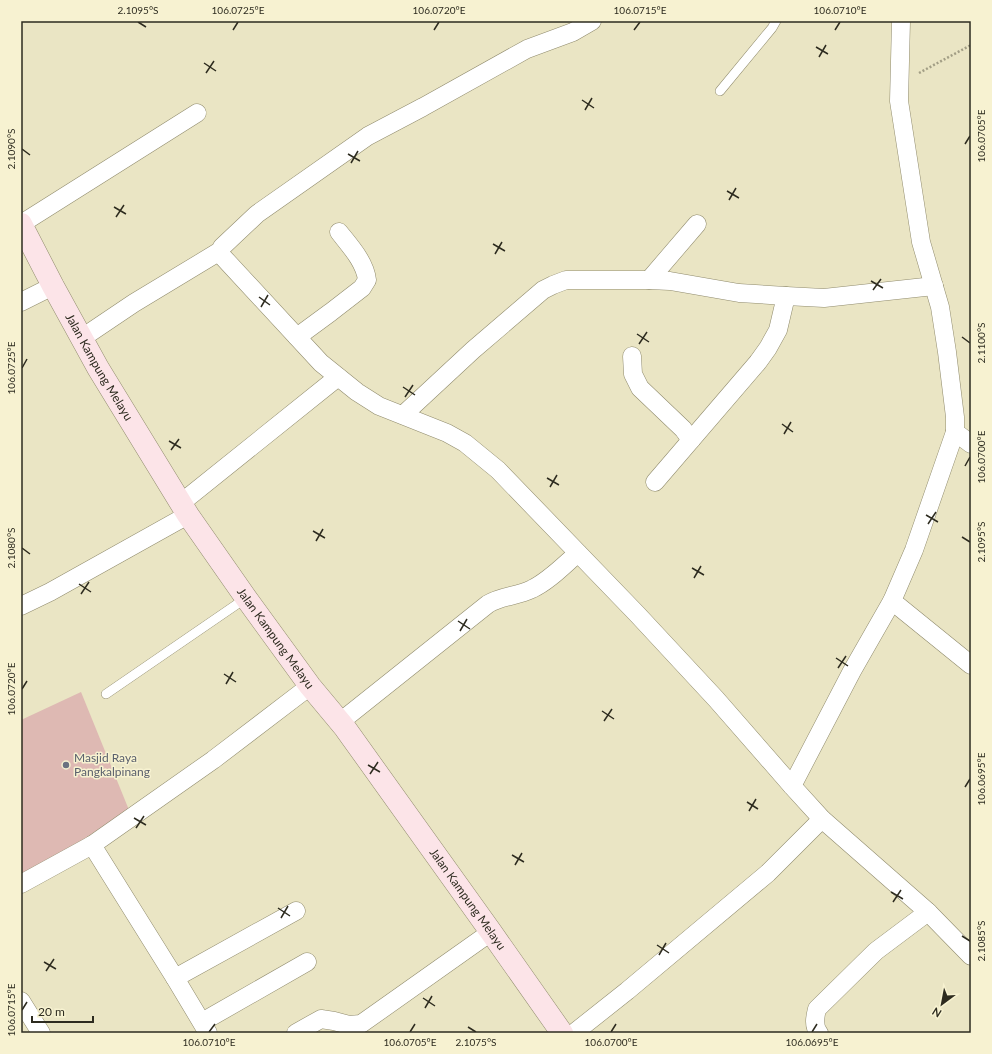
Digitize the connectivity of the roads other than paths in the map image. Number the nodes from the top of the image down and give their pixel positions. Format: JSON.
{"nodes":[{"id":1,"x":592,"y":21,"type":"edge"},
{"id":2,"x":776,"y":21,"type":"edge"},
{"id":3,"x":901,"y":21,"type":"edge"},
{"id":4,"x":720,"y":91,"type":"dead end"},
{"id":5,"x":197,"y":113,"type":"dead end"},
{"id":6,"x":21,"y":224,"type":"edge"},
{"id":7,"x":697,"y":224,"type":"dead end"},
{"id":8,"x":339,"y":232,"type":"dead end"},
{"id":9,"x":220,"y":251,"type":"junction"},
{"id":10,"x":649,"y":280,"type":"junction"},
{"id":11,"x":53,"y":286,"type":"junction"},
{"id":12,"x":934,"y":286,"type":"junction"},
{"id":13,"x":786,"y":296,"type":"junction"},
{"id":14,"x":21,"y":302,"type":"edge"},
{"id":15,"x":297,"y":337,"type":"junction"},
{"id":16,"x":82,"y":338,"type":"junction"},
{"id":17,"x":632,"y":356,"type":"dead end"},
{"id":18,"x":338,"y":377,"type":"junction"},
{"id":19,"x":403,"y":415,"type":"junction"},
{"id":20,"x":955,"y":432,"type":"junction"},
{"id":21,"x":691,"y":440,"type":"junction"},
{"id":22,"x":971,"y":444,"type":"edge"},
{"id":23,"x":655,"y":482,"type":"dead end"},
{"id":24,"x":184,"y":509,"type":"junction"},
{"id":25,"x":578,"y":553,"type":"junction"},
{"id":26,"x":246,"y":598,"type":"junction"},
{"id":27,"x":892,"y":601,"type":"junction"},
{"id":28,"x":21,"y":606,"type":"edge"},
{"id":29,"x":971,"y":665,"type":"edge"},
{"id":30,"x":310,"y":686,"type":"junction"},
{"id":31,"x":106,"y":694,"type":"dead end"},
{"id":32,"x":340,"y":722,"type":"junction"},
{"id":33,"x":792,"y":786,"type":"junction"},
{"id":34,"x":822,"y":819,"type":"junction"},
{"id":35,"x":92,"y":845,"type":"junction"},
{"id":36,"x":21,"y":884,"type":"edge"},
{"id":37,"x":296,"y":911,"type":"dead end"},
{"id":38,"x":928,"y":912,"type":"junction"},
{"id":39,"x":491,"y":932,"type":"junction"},
{"id":40,"x":971,"y":956,"type":"edge"},
{"id":41,"x":307,"y":962,"type":"dead end"},
{"id":42,"x":175,"y":978,"type":"junction"},
{"id":43,"x":21,"y":1001,"type":"edge"},
{"id":44,"x":204,"y":1029,"type":"edge"},
{"id":45,"x":40,"y":1033,"type":"edge"},
{"id":46,"x":296,"y":1033,"type":"edge"},
{"id":47,"x":562,"y":1033,"type":"edge"},
{"id":48,"x":574,"y":1033,"type":"edge"},
{"id":49,"x":819,"y":1033,"type":"edge"}],
"edges":[{"from":1,"to":9,"type":"street"},
{"from":2,"to":4,"type":"lane"},
{"from":3,"to":12,"type":"street"},
{"from":5,"to":6,"type":"street"},
{"from":6,"to":11,"type":"main road","name":"Jalan Kampung Melayu"},
{"from":7,"to":10,"type":"street"},
{"from":8,"to":15,"type":"street"},
{"from":9,"to":15,"type":"street"},
{"from":9,"to":16,"type":"street"},
{"from":10,"to":13,"type":"street"},
{"from":10,"to":19,"type":"street"},
{"from":11,"to":14,"type":"street"},
{"from":11,"to":16,"type":"main road","name":"Jalan Kampung Melayu"},
{"from":12,"to":13,"type":"street"},
{"from":12,"to":20,"type":"street"},
{"from":13,"to":21,"type":"street"},
{"from":15,"to":18,"type":"street"},
{"from":16,"to":24,"type":"main road","name":"Jalan Kampung Melayu"},
{"from":17,"to":21,"type":"street"},
{"from":18,"to":19,"type":"street"},
{"from":18,"to":24,"type":"street"},
{"from":19,"to":25,"type":"street"},
{"from":20,"to":22,"type":"street"},
{"from":20,"to":27,"type":"street"},
{"from":21,"to":23,"type":"street"},
{"from":24,"to":26,"type":"main road","name":"Jalan Kampung Melayu"},
{"from":24,"to":28,"type":"street"},
{"from":25,"to":32,"type":"street"},
{"from":25,"to":33,"type":"street"},
{"from":26,"to":30,"type":"main road","name":"Jalan Kampung Melayu"},
{"from":26,"to":31,"type":"lane"},
{"from":27,"to":29,"type":"street"},
{"from":27,"to":33,"type":"street"},
{"from":30,"to":32,"type":"main road","name":"Jalan Kampung Melayu"},
{"from":30,"to":35,"type":"street"},
{"from":32,"to":39,"type":"main road","name":"Jalan Kampung Melayu"},
{"from":33,"to":34,"type":"street"},
{"from":34,"to":38,"type":"street"},
{"from":34,"to":48,"type":"street"},
{"from":35,"to":36,"type":"street"},
{"from":35,"to":42,"type":"street"},
{"from":37,"to":42,"type":"street"},
{"from":38,"to":40,"type":"street"},
{"from":38,"to":49,"type":"street"},
{"from":39,"to":46,"type":"street"},
{"from":39,"to":47,"type":"main road","name":"Jalan Kampung Melayu"},
{"from":41,"to":44,"type":"street"},
{"from":42,"to":44,"type":"street"},
{"from":43,"to":45,"type":"street"}]}
